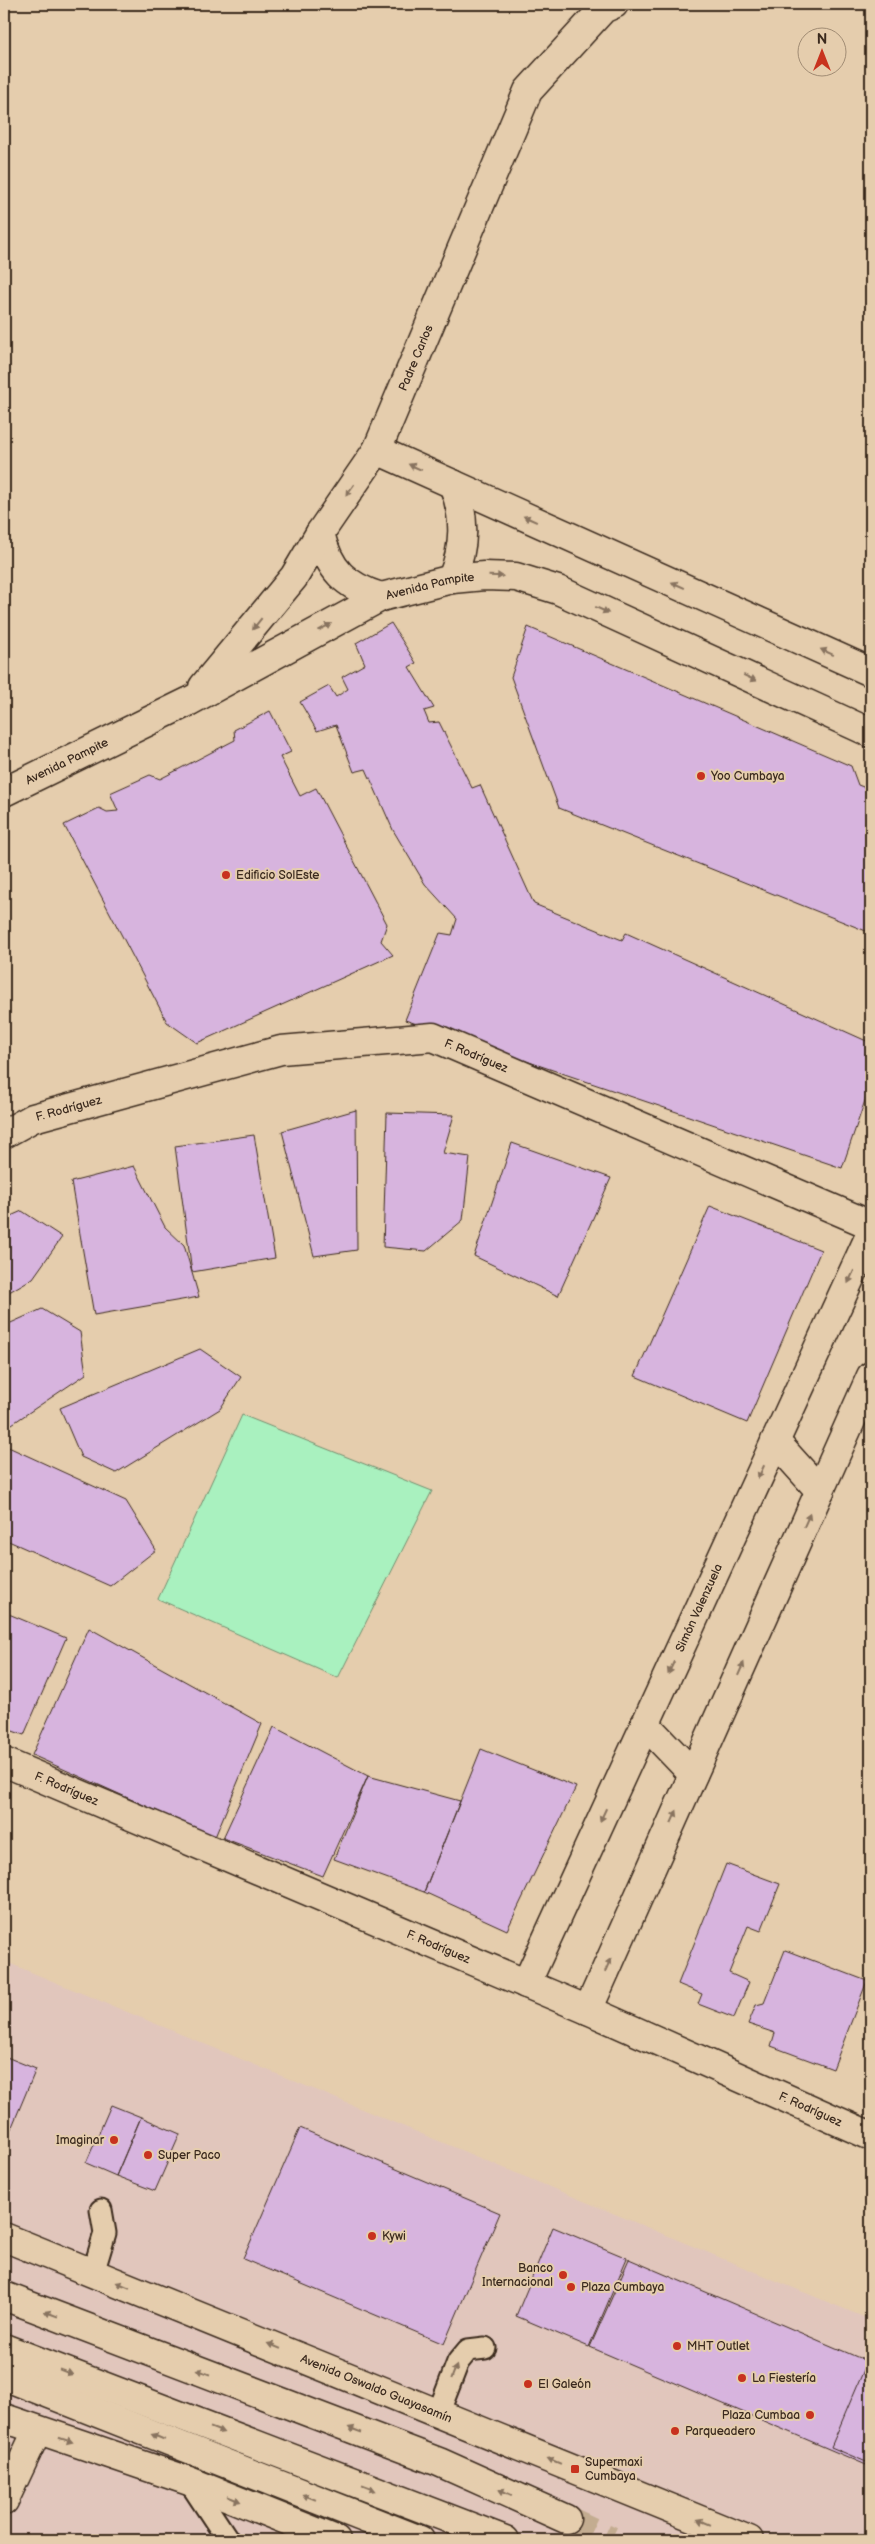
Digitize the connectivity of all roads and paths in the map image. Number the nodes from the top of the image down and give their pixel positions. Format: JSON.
{"nodes":[{"id":1,"x":614,"y":4,"type":"edge"},
{"id":2,"x":377,"y":450,"type":"junction"},
{"id":3,"x":453,"y":484,"type":"junction"},
{"id":4,"x":320,"y":533,"type":"junction"},
{"id":5,"x":452,"y":579,"type":"junction"},
{"id":6,"x":381,"y":596,"type":"junction"},
{"id":7,"x":871,"y":672,"type":"edge"},
{"id":8,"x":190,"y":701,"type":"junction"},
{"id":9,"x":871,"y":733,"type":"edge"},
{"id":10,"x":4,"y":792,"type":"edge"},
{"id":11,"x":4,"y":1134,"type":"edge"},
{"id":12,"x":871,"y":1225,"type":"edge"},
{"id":13,"x":871,"y":1233,"type":"edge"},
{"id":14,"x":871,"y":1376,"type":"edge"},
{"id":15,"x":775,"y":1441,"type":"junction"},
{"id":16,"x":820,"y":1491,"type":"junction"},
{"id":17,"x":645,"y":1724,"type":"junction"},
{"id":18,"x":4,"y":1762,"type":"edge"},
{"id":19,"x":693,"y":1774,"type":"junction"},
{"id":20,"x":526,"y":1984,"type":"junction"},
{"id":21,"x":588,"y":2010,"type":"junction"},
{"id":22,"x":871,"y":2136,"type":"edge"},
{"id":23,"x":101,"y":2210,"type":"dead end"},
{"id":24,"x":4,"y":2236,"type":"edge"},
{"id":25,"x":93,"y":2273,"type":"junction"},
{"id":26,"x":4,"y":2296,"type":"edge"},
{"id":27,"x":4,"y":2348,"type":"edge"},
{"id":28,"x":485,"y":2348,"type":"dead end"},
{"id":29,"x":4,"y":2376,"type":"edge"},
{"id":30,"x":438,"y":2414,"type":"junction"},
{"id":31,"x":4,"y":2418,"type":"edge"},
{"id":32,"x":37,"y":2430,"type":"junction"},
{"id":33,"x":189,"y":2481,"type":"junction"},
{"id":34,"x":4,"y":2501,"type":"edge"},
{"id":35,"x":566,"y":2519,"type":"tunnel mouth"},
{"id":36,"x":228,"y":2540,"type":"edge"},
{"id":37,"x":336,"y":2540,"type":"edge"},
{"id":38,"x":420,"y":2540,"type":"edge"},
{"id":39,"x":506,"y":2540,"type":"edge"},
{"id":40,"x":749,"y":2540,"type":"edge"}],
"edges":[{"from":1,"to":2,"type":"street","name":"Padre Carlos"},
{"from":3,"to":2,"type":"street","one_way":true},
{"from":2,"to":4,"type":"street","name":"Padre Carlos","one_way":true},
{"from":3,"to":5,"type":"street"},
{"from":7,"to":3,"type":"street","one_way":true},
{"from":4,"to":6,"type":"street"},
{"from":4,"to":8,"type":"street","name":"Padre Carlos","one_way":true},
{"from":5,"to":6,"type":"street","name":"Avenida Pampite"},
{"from":5,"to":9,"type":"street","name":"Avenida Pampite","one_way":true},
{"from":8,"to":6,"type":"street","name":"Avenida Pampite","one_way":true},
{"from":8,"to":10,"type":"street","name":"Avenida Pampite"},
{"from":11,"to":12,"type":"street","name":"F. Rodríguez"},
{"from":13,"to":15,"type":"street","name":"Simón Valenzuela","one_way":true},
{"from":14,"to":16,"type":"street"},
{"from":15,"to":16,"type":"street"},
{"from":15,"to":17,"type":"street","name":"Simón Valenzuela","one_way":true},
{"from":19,"to":16,"type":"street","one_way":true},
{"from":17,"to":19,"type":"street"},
{"from":17,"to":20,"type":"street","name":"Simón Valenzuela","one_way":true},
{"from":18,"to":20,"type":"street","name":"F. Rodríguez"},
{"from":21,"to":19,"type":"street","one_way":true},
{"from":20,"to":21,"type":"street","name":"F. Rodríguez"},
{"from":21,"to":22,"type":"street","name":"F. Rodríguez"},
{"from":23,"to":25,"type":"lane"},
{"from":24,"to":25,"type":"street","name":"Avenida Oswaldo Guayasamín"},
{"from":30,"to":25,"type":"street","name":"Avenida Oswaldo Guayasamín","one_way":true},
{"from":35,"to":26,"type":"street","one_way":true},
{"from":27,"to":39,"type":"street","one_way":true},
{"from":30,"to":28,"type":"lane","one_way":true},
{"from":38,"to":29,"type":"street","one_way":true},
{"from":40,"to":30,"type":"street","name":"Avenida Oswaldo Guayasamín","one_way":true},
{"from":31,"to":32,"type":"street"},
{"from":32,"to":33,"type":"street","one_way":true},
{"from":32,"to":34,"type":"street"},
{"from":33,"to":36,"type":"lane"},
{"from":33,"to":37,"type":"street","one_way":true}]}
